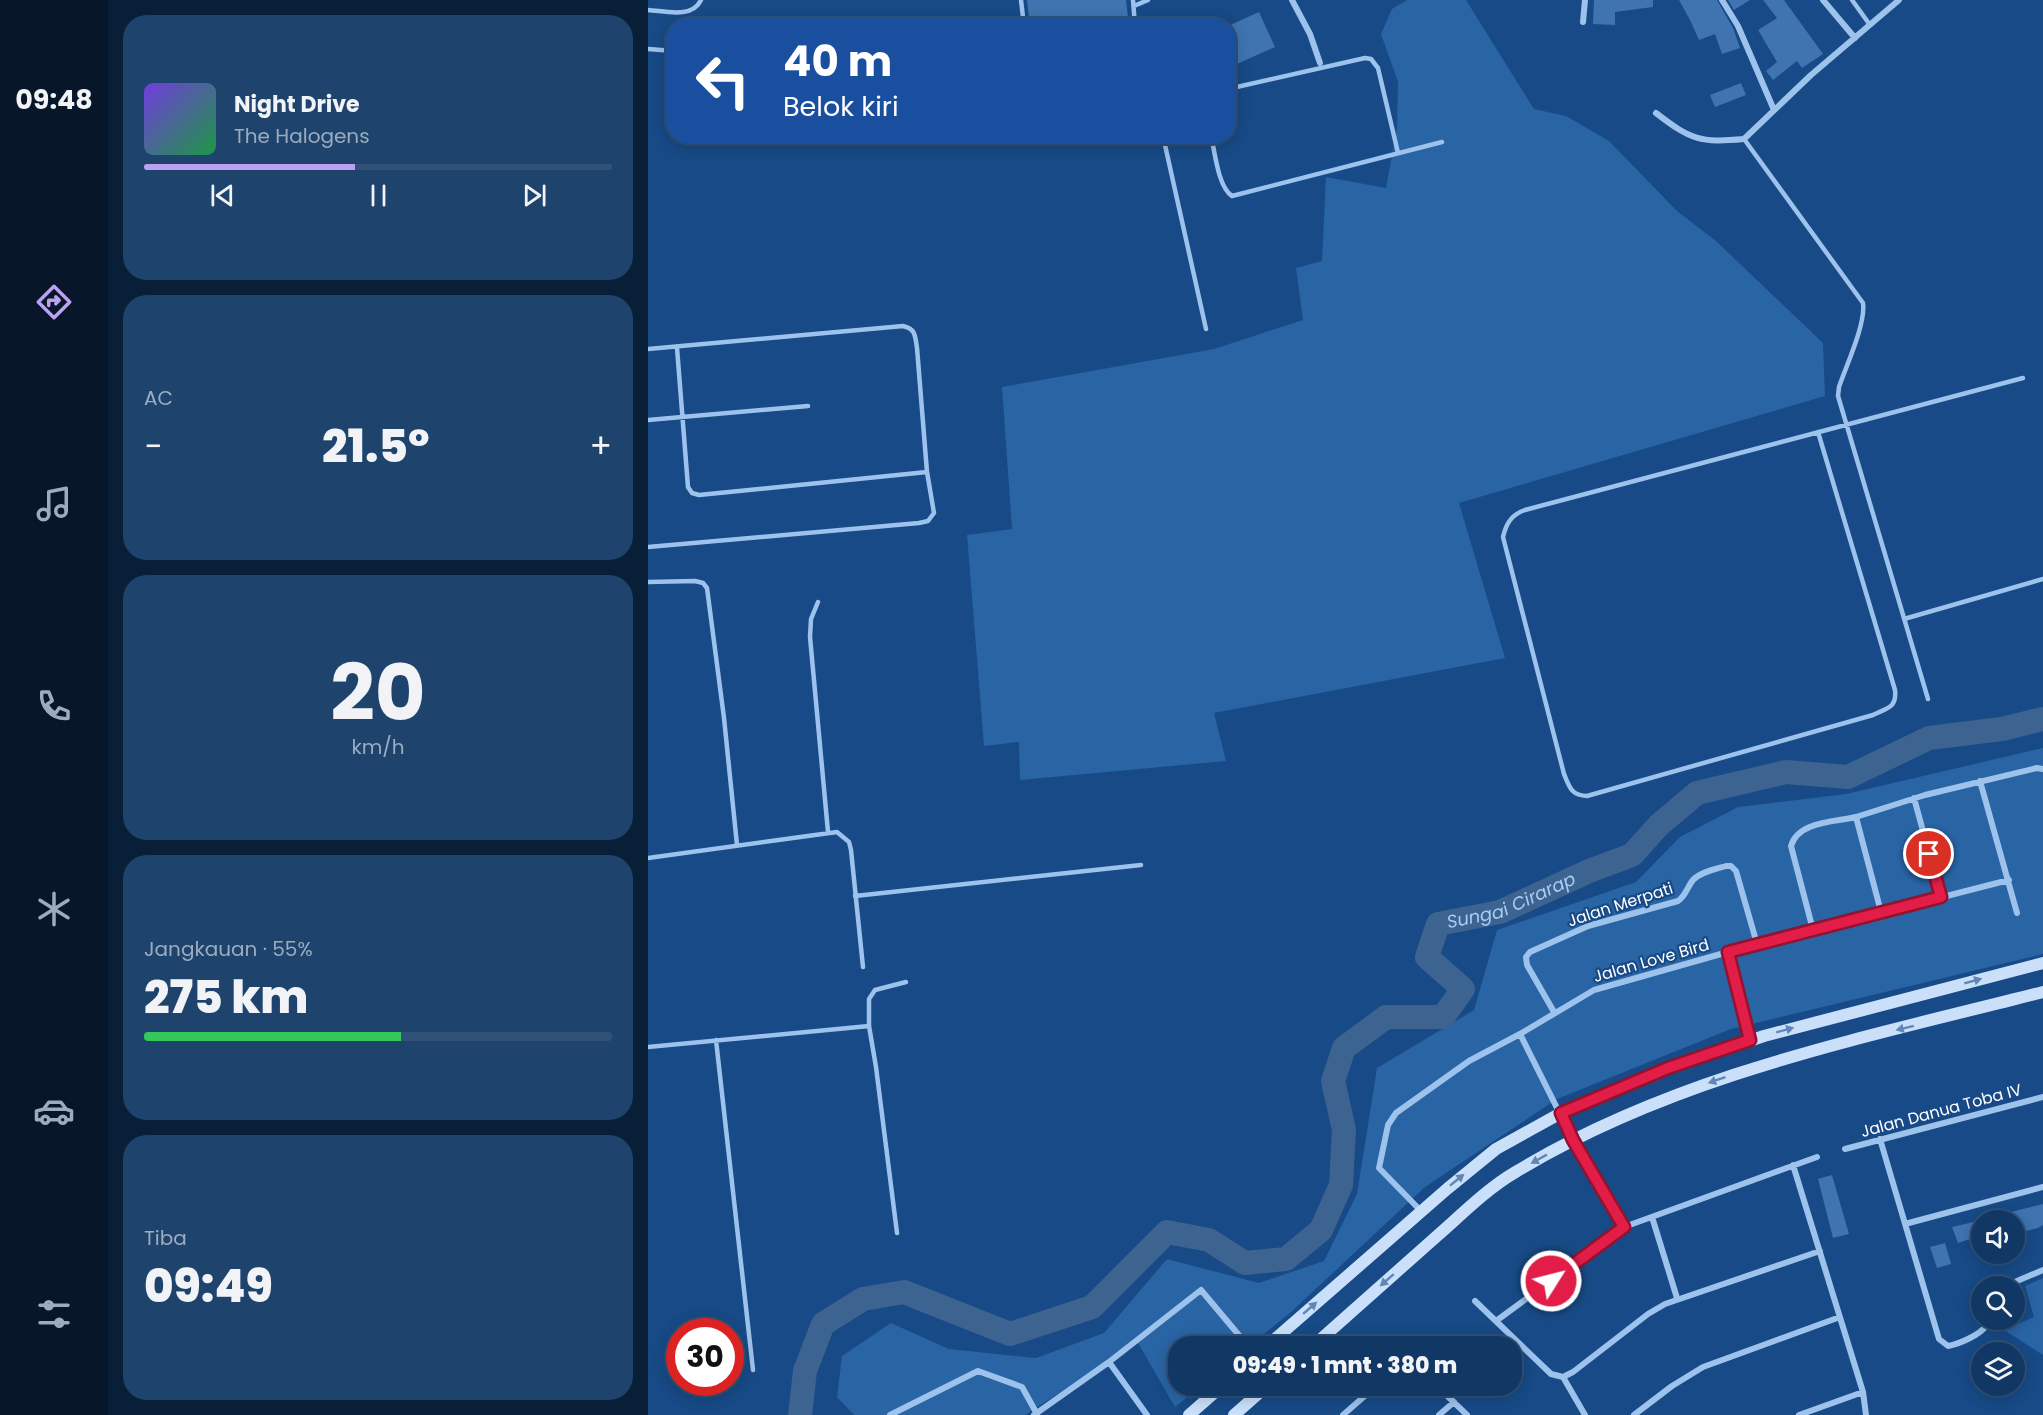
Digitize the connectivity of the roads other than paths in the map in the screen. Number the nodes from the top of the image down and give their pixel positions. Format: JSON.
{"nodes":[{"id":1,"x":701,"y":0,"type":"edge"},
{"id":2,"x":1021,"y":0,"type":"edge"},
{"id":3,"x":1148,"y":0,"type":"edge"},
{"id":4,"x":1292,"y":0,"type":"edge"},
{"id":5,"x":1585,"y":0,"type":"edge"},
{"id":6,"x":1722,"y":0,"type":"edge"},
{"id":7,"x":1823,"y":0,"type":"edge"},
{"id":8,"x":1852,"y":0,"type":"edge"},
{"id":9,"x":1899,"y":0,"type":"edge"},
{"id":10,"x":1134,"y":3,"type":"edge"},
{"id":11,"x":648,"y":10,"type":"edge"},
{"id":12,"x":1023,"y":18,"type":"edge"},
{"id":13,"x":1135,"y":18,"type":"edge"},
{"id":14,"x":1583,"y":22,"type":"dead end"},
{"id":15,"x":1870,"y":25,"type":"junction"},
{"id":16,"x":1855,"y":38,"type":"junction"},
{"id":17,"x":648,"y":49,"type":"edge"},
{"id":18,"x":666,"y":50,"type":"edge"},
{"id":19,"x":1320,"y":63,"type":"dead end"},
{"id":20,"x":1236,"y":86,"type":"edge"},
{"id":21,"x":1774,"y":110,"type":"junction"},
{"id":22,"x":1656,"y":113,"type":"dead end"},
{"id":23,"x":1744,"y":139,"type":"junction"},
{"id":24,"x":1442,"y":142,"type":"dead end"},
{"id":25,"x":1165,"y":144,"type":"edge"},
{"id":26,"x":1213,"y":144,"type":"edge"},
{"id":27,"x":1398,"y":153,"type":"junction"},
{"id":28,"x":1206,"y":328,"type":"dead end"},
{"id":29,"x":677,"y":348,"type":"junction"},
{"id":30,"x":648,"y":349,"type":"edge"},
{"id":31,"x":2023,"y":378,"type":"dead end"},
{"id":32,"x":808,"y":406,"type":"dead end"},
{"id":33,"x":684,"y":417,"type":"junction"},
{"id":34,"x":648,"y":420,"type":"edge"},
{"id":35,"x":1846,"y":425,"type":"junction"},
{"id":36,"x":1818,"y":432,"type":"junction"},
{"id":37,"x":927,"y":472,"type":"junction"},
{"id":38,"x":648,"y":547,"type":"edge"},
{"id":39,"x":2043,"y":579,"type":"edge"},
{"id":40,"x":648,"y":582,"type":"edge"},
{"id":41,"x":818,"y":602,"type":"dead end"},
{"id":42,"x":1904,"y":619,"type":"junction"},
{"id":43,"x":1928,"y":699,"type":"dead end"},
{"id":44,"x":2043,"y":769,"type":"edge"},
{"id":45,"x":1980,"y":781,"type":"junction"},
{"id":46,"x":1914,"y":798,"type":"junction"},
{"id":47,"x":1856,"y":817,"type":"junction"},
{"id":48,"x":828,"y":832,"type":"junction"},
{"id":49,"x":737,"y":845,"type":"junction"},
{"id":50,"x":648,"y":858,"type":"edge"},
{"id":51,"x":1141,"y":865,"type":"dead end"},
{"id":52,"x":2009,"y":880,"type":"junction"},
{"id":53,"x":855,"y":896,"type":"junction"},
{"id":54,"x":1941,"y":897,"type":"junction"},
{"id":55,"x":1881,"y":912,"type":"junction"},
{"id":56,"x":2017,"y":913,"type":"dead end"},
{"id":57,"x":1812,"y":930,"type":"junction"},
{"id":58,"x":1757,"y":944,"type":"junction"},
{"id":59,"x":1728,"y":952,"type":"junction"},
{"id":60,"x":2043,"y":963,"type":"edge"},
{"id":61,"x":863,"y":967,"type":"dead end"},
{"id":62,"x":906,"y":982,"type":"dead end"},
{"id":63,"x":2043,"y":992,"type":"edge"},
{"id":64,"x":1554,"y":1012,"type":"junction"},
{"id":65,"x":869,"y":1026,"type":"junction"},
{"id":66,"x":1520,"y":1034,"type":"junction"},
{"id":67,"x":716,"y":1040,"type":"junction"},
{"id":68,"x":1750,"y":1040,"type":"junction"},
{"id":69,"x":648,"y":1047,"type":"edge"},
{"id":70,"x":2043,"y":1097,"type":"edge"},
{"id":71,"x":1563,"y":1117,"type":"junction"},
{"id":72,"x":1572,"y":1137,"type":"junction"},
{"id":73,"x":1880,"y":1139,"type":"junction"},
{"id":74,"x":1845,"y":1149,"type":"dead end"},
{"id":75,"x":1817,"y":1157,"type":"dead end"},
{"id":76,"x":1793,"y":1165,"type":"junction"},
{"id":77,"x":2043,"y":1187,"type":"edge"},
{"id":78,"x":1421,"y":1211,"type":"junction"},
{"id":79,"x":1652,"y":1217,"type":"junction"},
{"id":80,"x":1905,"y":1224,"type":"junction"},
{"id":81,"x":1624,"y":1227,"type":"junction"},
{"id":82,"x":897,"y":1233,"type":"dead end"},
{"id":83,"x":1820,"y":1251,"type":"junction"},
{"id":84,"x":2043,"y":1270,"type":"edge"},
{"id":85,"x":2025,"y":1277,"type":"edge"},
{"id":86,"x":1677,"y":1298,"type":"junction"},
{"id":87,"x":1475,"y":1301,"type":"dead end"},
{"id":88,"x":1840,"y":1317,"type":"junction"},
{"id":89,"x":1496,"y":1321,"type":"junction"},
{"id":90,"x":1983,"y":1330,"type":"edge"},
{"id":91,"x":1240,"y":1336,"type":"edge"},
{"id":92,"x":1279,"y":1336,"type":"edge"},
{"id":93,"x":1324,"y":1336,"type":"edge"},
{"id":94,"x":1109,"y":1362,"type":"junction"},
{"id":95,"x":753,"y":1370,"type":"dead end"},
{"id":96,"x":1563,"y":1377,"type":"junction"},
{"id":97,"x":1863,"y":1392,"type":"junction"},
{"id":98,"x":1211,"y":1396,"type":"edge"},
{"id":99,"x":1256,"y":1396,"type":"edge"},
{"id":100,"x":1365,"y":1396,"type":"edge"},
{"id":101,"x":1448,"y":1396,"type":"edge"},
{"id":102,"x":1454,"y":1402,"type":"junction"},
{"id":103,"x":1035,"y":1414,"type":"edge"},
{"id":104,"x":890,"y":1415,"type":"edge"},
{"id":105,"x":1147,"y":1415,"type":"edge"},
{"id":106,"x":1189,"y":1415,"type":"edge"},
{"id":107,"x":1234,"y":1415,"type":"edge"},
{"id":108,"x":1343,"y":1415,"type":"edge"},
{"id":109,"x":1439,"y":1415,"type":"edge"},
{"id":110,"x":1467,"y":1415,"type":"edge"},
{"id":111,"x":1585,"y":1415,"type":"edge"},
{"id":112,"x":1634,"y":1415,"type":"edge"},
{"id":113,"x":1799,"y":1415,"type":"edge"},
{"id":114,"x":1866,"y":1415,"type":"edge"}],
"edges":[{"from":1,"to":11,"type":"lane"},
{"from":2,"to":12,"type":"lane"},
{"from":3,"to":10,"type":"lane"},
{"from":4,"to":19,"type":"street"},
{"from":5,"to":14,"type":"street"},
{"from":6,"to":21,"type":"street"},
{"from":7,"to":16,"type":"street"},
{"from":8,"to":15,"type":"lane"},
{"from":9,"to":15,"type":"street"},
{"from":10,"to":13,"type":"lane"},
{"from":15,"to":16,"type":"street"},
{"from":16,"to":21,"type":"street"},
{"from":17,"to":18,"type":"lane"},
{"from":20,"to":27,"type":"lane"},
{"from":21,"to":23,"type":"street"},
{"from":22,"to":23,"type":"street"},
{"from":23,"to":35,"type":"lane"},
{"from":24,"to":27,"type":"lane"},
{"from":25,"to":28,"type":"lane"},
{"from":26,"to":27,"type":"lane"},
{"from":29,"to":30,"type":"lane"},
{"from":29,"to":33,"type":"lane"},
{"from":29,"to":37,"type":"lane"},
{"from":31,"to":35,"type":"lane"},
{"from":32,"to":33,"type":"lane"},
{"from":33,"to":34,"type":"lane"},
{"from":33,"to":37,"type":"lane"},
{"from":35,"to":36,"type":"lane"},
{"from":35,"to":42,"type":"lane"},
{"from":36,"to":36,"type":"lane"},
{"from":37,"to":38,"type":"lane"},
{"from":39,"to":42,"type":"lane"},
{"from":40,"to":49,"type":"lane"},
{"from":41,"to":48,"type":"lane"},
{"from":42,"to":43,"type":"lane"},
{"from":44,"to":45,"type":"street"},
{"from":45,"to":46,"type":"street"},
{"from":45,"to":52,"type":"street"},
{"from":46,"to":47,"type":"street"},
{"from":46,"to":54,"type":"street"},
{"from":47,"to":55,"type":"street"},
{"from":47,"to":57,"type":"street"},
{"from":48,"to":49,"type":"lane"},
{"from":48,"to":53,"type":"lane"},
{"from":49,"to":50,"type":"lane"},
{"from":51,"to":53,"type":"lane"},
{"from":52,"to":54,"type":"street","name":"Jalan Love Bird"},
{"from":52,"to":56,"type":"street"},
{"from":53,"to":61,"type":"lane"},
{"from":54,"to":55,"type":"street","name":"Jalan Love Bird"},
{"from":55,"to":57,"type":"street","name":"Jalan Love Bird"},
{"from":57,"to":58,"type":"street","name":"Jalan Love Bird"},
{"from":58,"to":59,"type":"street","name":"Jalan Love Bird"},
{"from":58,"to":64,"type":"street","name":"Jalan Merpati"},
{"from":59,"to":64,"type":"street","name":"Jalan Love Bird"},
{"from":59,"to":68,"type":"street"},
{"from":68,"to":60,"type":"main road","one_way":true},
{"from":62,"to":65,"type":"lane"},
{"from":63,"to":72,"type":"main road","one_way":true},
{"from":64,"to":66,"type":"street","name":"Jalan Love Bird"},
{"from":65,"to":67,"type":"lane"},
{"from":65,"to":82,"type":"lane"},
{"from":66,"to":71,"type":"street"},
{"from":66,"to":78,"type":"street","name":"Jalan Love Bird"},
{"from":67,"to":69,"type":"lane"},
{"from":67,"to":95,"type":"lane"},
{"from":68,"to":71,"type":"main road"},
{"from":70,"to":73,"type":"street","name":"Jalan Danua Toba IV"},
{"from":71,"to":72,"type":"street"},
{"from":78,"to":71,"type":"main road","one_way":true},
{"from":72,"to":81,"type":"street"},
{"from":72,"to":93,"type":"main road","one_way":true},
{"from":73,"to":74,"type":"street","name":"Jalan Danua Toba IV"},
{"from":73,"to":80,"type":"street"},
{"from":75,"to":76,"type":"street"},
{"from":76,"to":79,"type":"street"},
{"from":76,"to":83,"type":"street"},
{"from":77,"to":80,"type":"street"},
{"from":92,"to":78,"type":"main road","one_way":true},
{"from":79,"to":81,"type":"street"},
{"from":79,"to":86,"type":"street"},
{"from":80,"to":90,"type":"street"},
{"from":81,"to":89,"type":"street"},
{"from":83,"to":86,"type":"street"},
{"from":83,"to":88,"type":"street"},
{"from":84,"to":85,"type":"street"},
{"from":86,"to":96,"type":"street"},
{"from":87,"to":89,"type":"street"},
{"from":88,"to":97,"type":"street"},
{"from":88,"to":112,"type":"street"},
{"from":89,"to":96,"type":"street"},
{"from":91,"to":94,"type":"street"},
{"from":94,"to":103,"type":"street"},
{"from":94,"to":105,"type":"street"},
{"from":96,"to":111,"type":"street"},
{"from":97,"to":113,"type":"street"},
{"from":97,"to":114,"type":"street"},
{"from":98,"to":106,"type":"main road"},
{"from":99,"to":107,"type":"main road"},
{"from":100,"to":108,"type":"street"},
{"from":101,"to":102,"type":"street"},
{"from":102,"to":109,"type":"street"},
{"from":102,"to":110,"type":"street"},
{"from":103,"to":104,"type":"street"}]}
